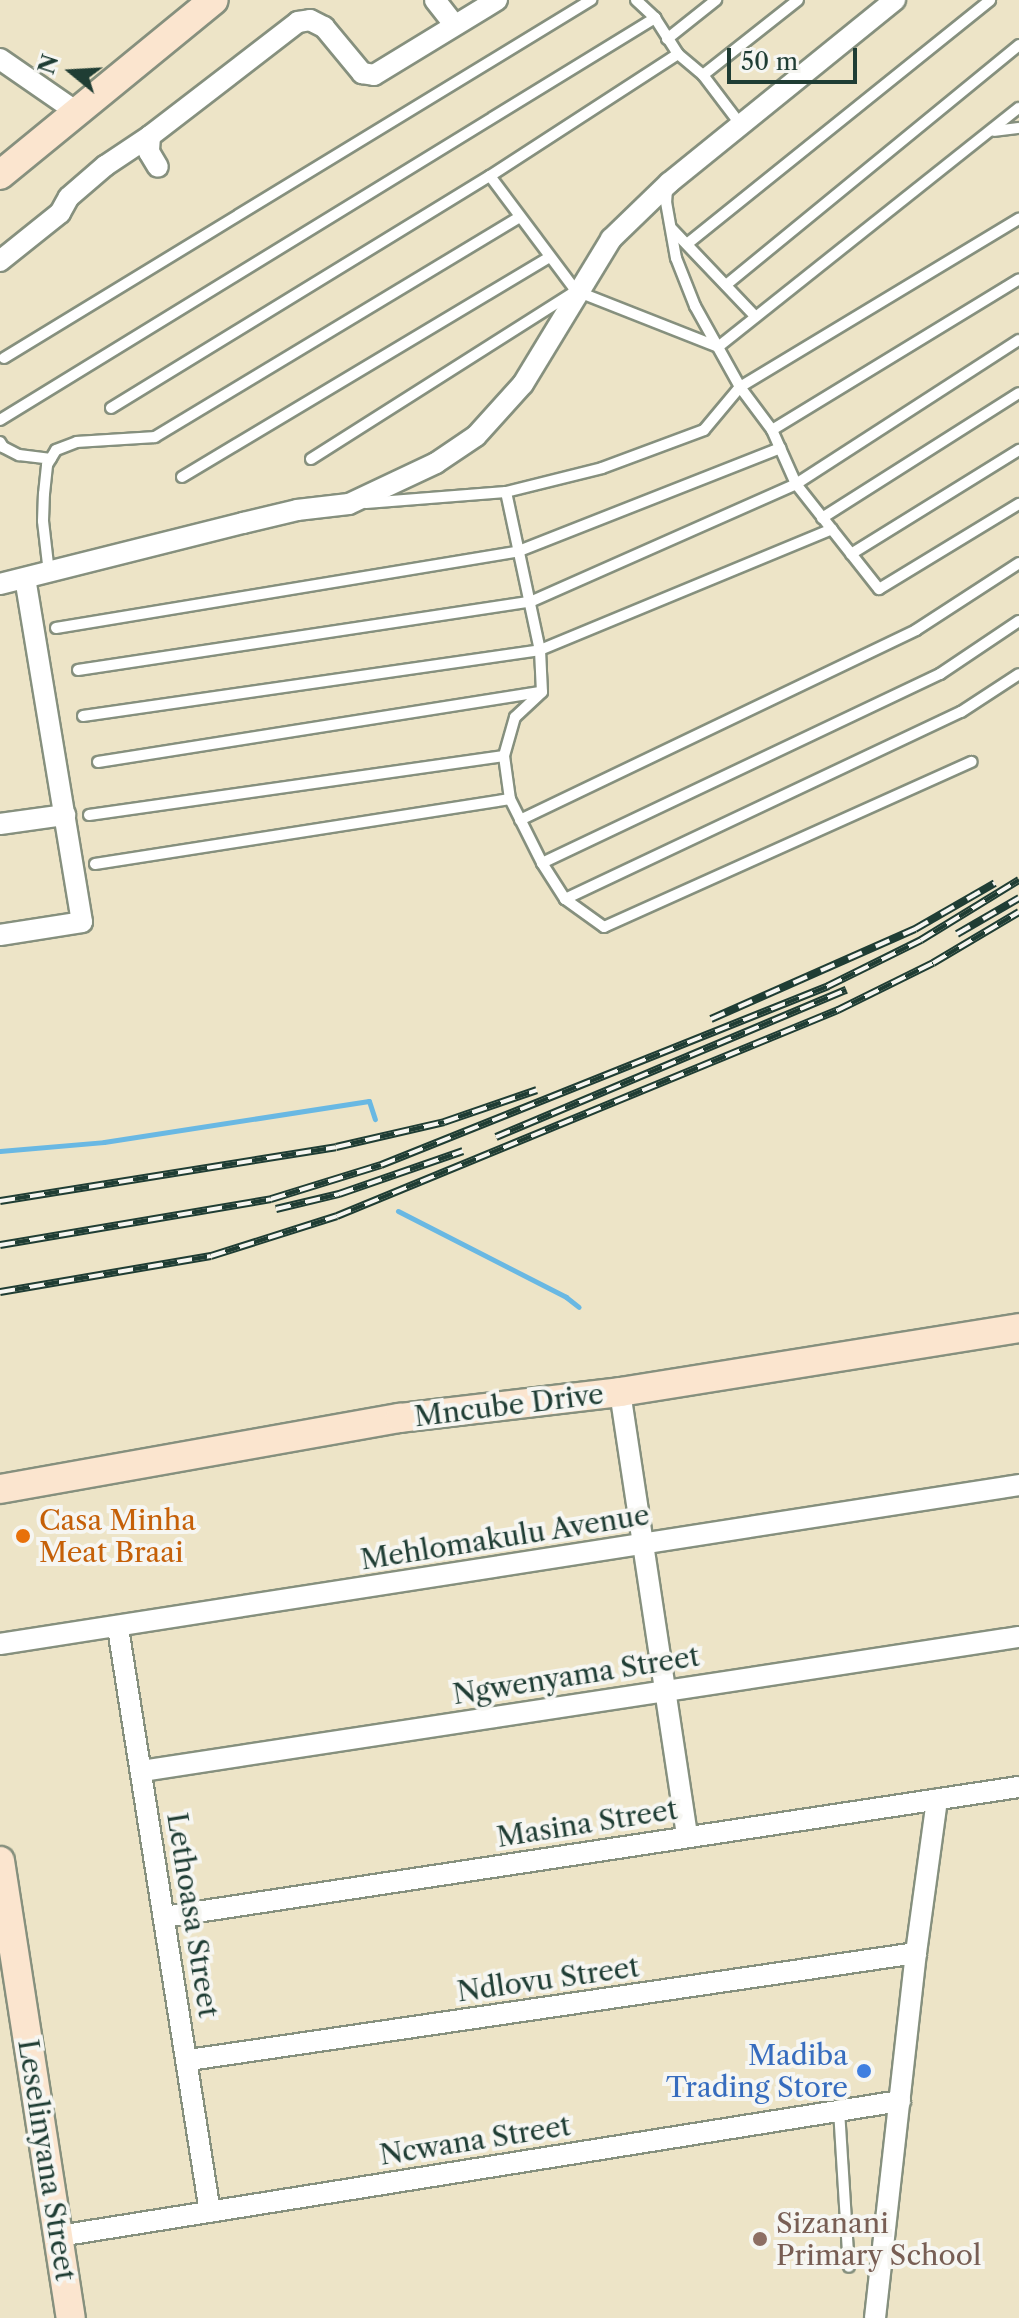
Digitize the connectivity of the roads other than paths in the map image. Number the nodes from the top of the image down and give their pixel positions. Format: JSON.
{"nodes":[{"id":1,"x":214,"y":0,"type":"edge"},
{"id":2,"x":435,"y":0,"type":"edge"},
{"id":3,"x":497,"y":0,"type":"edge"},
{"id":4,"x":591,"y":0,"type":"edge"},
{"id":5,"x":636,"y":0,"type":"edge"},
{"id":6,"x":716,"y":0,"type":"edge"},
{"id":7,"x":798,"y":0,"type":"edge"},
{"id":8,"x":895,"y":0,"type":"edge"},
{"id":9,"x":990,"y":0,"type":"edge"},
{"id":10,"x":655,"y":18,"type":"junction"},
{"id":11,"x":454,"y":24,"type":"junction"},
{"id":12,"x":667,"y":39,"type":"junction"},
{"id":13,"x":1019,"y":45,"type":"edge"},
{"id":14,"x":678,"y":54,"type":"junction"},
{"id":15,"x":0,"y":59,"type":"edge"},
{"id":16,"x":703,"y":75,"type":"junction"},
{"id":17,"x":1019,"y":108,"type":"edge"},
{"id":18,"x":78,"y":113,"type":"junction"},
{"id":19,"x":741,"y":125,"type":"junction"},
{"id":20,"x":1019,"y":128,"type":"edge"},
{"id":21,"x":992,"y":132,"type":"junction"},
{"id":22,"x":150,"y":136,"type":"junction"},
{"id":23,"x":158,"y":167,"type":"dead end"},
{"id":24,"x":0,"y":175,"type":"edge"},
{"id":25,"x":490,"y":176,"type":"junction"},
{"id":26,"x":669,"y":183,"type":"junction"},
{"id":27,"x":520,"y":217,"type":"junction"},
{"id":28,"x":1019,"y":219,"type":"edge"},
{"id":29,"x":671,"y":227,"type":"junction"},
{"id":30,"x":687,"y":244,"type":"junction"},
{"id":31,"x":549,"y":257,"type":"junction"},
{"id":32,"x":0,"y":261,"type":"edge"},
{"id":33,"x":1019,"y":279,"type":"edge"},
{"id":34,"x":726,"y":285,"type":"junction"},
{"id":35,"x":576,"y":291,"type":"junction"},
{"id":36,"x":754,"y":315,"type":"junction"},
{"id":37,"x":1019,"y":340,"type":"edge"},
{"id":38,"x":718,"y":347,"type":"junction"},
{"id":39,"x":4,"y":358,"type":"dead end"},
{"id":40,"x":740,"y":387,"type":"junction"},
{"id":41,"x":1019,"y":393,"type":"edge"},
{"id":42,"x":111,"y":408,"type":"dead end"},
{"id":43,"x":0,"y":420,"type":"edge"},
{"id":44,"x":772,"y":430,"type":"junction"},
{"id":45,"x":0,"y":442,"type":"edge"},
{"id":46,"x":780,"y":448,"type":"junction"},
{"id":47,"x":1019,"y":450,"type":"edge"},
{"id":48,"x":51,"y":459,"type":"junction"},
{"id":49,"x":311,"y":459,"type":"dead end"},
{"id":50,"x":182,"y":477,"type":"dead end"},
{"id":51,"x":796,"y":484,"type":"junction"},
{"id":52,"x":506,"y":492,"type":"junction"},
{"id":53,"x":349,"y":504,"type":"junction"},
{"id":54,"x":1019,"y":504,"type":"edge"},
{"id":55,"x":822,"y":518,"type":"junction"},
{"id":56,"x":832,"y":529,"type":"junction"},
{"id":57,"x":519,"y":551,"type":"junction"},
{"id":58,"x":851,"y":554,"type":"junction"},
{"id":59,"x":1019,"y":563,"type":"edge"},
{"id":60,"x":49,"y":573,"type":"junction"},
{"id":61,"x":25,"y":579,"type":"junction"},
{"id":62,"x":0,"y":584,"type":"edge"},
{"id":63,"x":530,"y":602,"type":"junction"},
{"id":64,"x":1019,"y":621,"type":"edge"},
{"id":65,"x":56,"y":628,"type":"dead end"},
{"id":66,"x":540,"y":650,"type":"junction"},
{"id":67,"x":78,"y":670,"type":"dead end"},
{"id":68,"x":1019,"y":674,"type":"edge"},
{"id":69,"x":542,"y":692,"type":"junction"},
{"id":70,"x":83,"y":716,"type":"dead end"},
{"id":71,"x":504,"y":756,"type":"junction"},
{"id":72,"x":98,"y":762,"type":"dead end"},
{"id":73,"x":972,"y":762,"type":"dead end"},
{"id":74,"x":510,"y":799,"type":"junction"},
{"id":75,"x":65,"y":815,"type":"junction"},
{"id":76,"x":89,"y":815,"type":"dead end"},
{"id":77,"x":520,"y":820,"type":"junction"},
{"id":78,"x":0,"y":824,"type":"edge"},
{"id":79,"x":542,"y":863,"type":"junction"},
{"id":80,"x":95,"y":864,"type":"dead end"},
{"id":81,"x":565,"y":899,"type":"junction"},
{"id":82,"x":0,"y":935,"type":"edge"},
{"id":83,"x":1019,"y":1328,"type":"edge"},
{"id":84,"x":620,"y":1392,"type":"junction"},
{"id":85,"x":1019,"y":1485,"type":"edge"},
{"id":86,"x":0,"y":1489,"type":"edge"},
{"id":87,"x":643,"y":1543,"type":"junction"},
{"id":88,"x":118,"y":1628,"type":"junction"},
{"id":89,"x":1019,"y":1637,"type":"edge"},
{"id":90,"x":0,"y":1644,"type":"edge"},
{"id":91,"x":666,"y":1690,"type":"junction"},
{"id":92,"x":142,"y":1771,"type":"junction"},
{"id":93,"x":1019,"y":1787,"type":"edge"},
{"id":94,"x":937,"y":1799,"type":"junction"},
{"id":95,"x":687,"y":1836,"type":"junction"},
{"id":96,"x":0,"y":1861,"type":"edge"},
{"id":97,"x":164,"y":1917,"type":"junction"},
{"id":98,"x":916,"y":1953,"type":"junction"},
{"id":99,"x":189,"y":2060,"type":"junction"},
{"id":100,"x":900,"y":2101,"type":"junction"},
{"id":101,"x":839,"y":2110,"type":"junction"},
{"id":102,"x":210,"y":2212,"type":"junction"},
{"id":103,"x":59,"y":2236,"type":"junction"},
{"id":104,"x":849,"y":2267,"type":"dead end"},
{"id":105,"x":71,"y":2318,"type":"edge"},
{"id":106,"x":875,"y":2318,"type":"edge"}],
"edges":[{"from":1,"to":18,"type":"street"},
{"from":2,"to":11,"type":"street"},
{"from":3,"to":11,"type":"street"},
{"from":4,"to":39,"type":"lane"},
{"from":5,"to":10,"type":"lane"},
{"from":6,"to":12,"type":"lane"},
{"from":7,"to":16,"type":"lane"},
{"from":8,"to":19,"type":"street"},
{"from":9,"to":30,"type":"lane"},
{"from":10,"to":12,"type":"lane"},
{"from":10,"to":43,"type":"lane"},
{"from":11,"to":22,"type":"street"},
{"from":12,"to":14,"type":"lane"},
{"from":13,"to":34,"type":"lane"},
{"from":14,"to":16,"type":"lane"},
{"from":14,"to":25,"type":"lane"},
{"from":15,"to":18,"type":"street"},
{"from":16,"to":19,"type":"lane"},
{"from":17,"to":21,"type":"lane"},
{"from":18,"to":24,"type":"street"},
{"from":19,"to":26,"type":"street"},
{"from":20,"to":21,"type":"lane"},
{"from":21,"to":36,"type":"lane"},
{"from":22,"to":23,"type":"street"},
{"from":22,"to":32,"type":"street"},
{"from":25,"to":27,"type":"lane"},
{"from":25,"to":42,"type":"lane"},
{"from":26,"to":29,"type":"lane"},
{"from":26,"to":35,"type":"street"},
{"from":27,"to":31,"type":"lane"},
{"from":27,"to":48,"type":"lane"},
{"from":28,"to":40,"type":"lane"},
{"from":29,"to":30,"type":"lane"},
{"from":29,"to":38,"type":"lane"},
{"from":30,"to":34,"type":"lane"},
{"from":31,"to":35,"type":"lane"},
{"from":31,"to":50,"type":"lane"},
{"from":33,"to":44,"type":"lane"},
{"from":34,"to":36,"type":"lane"},
{"from":35,"to":38,"type":"lane"},
{"from":35,"to":49,"type":"lane"},
{"from":35,"to":53,"type":"street"},
{"from":36,"to":38,"type":"lane"},
{"from":37,"to":51,"type":"lane"},
{"from":38,"to":40,"type":"lane"},
{"from":40,"to":44,"type":"lane"},
{"from":40,"to":52,"type":"lane"},
{"from":41,"to":55,"type":"lane"},
{"from":44,"to":46,"type":"lane"},
{"from":45,"to":48,"type":"lane"},
{"from":46,"to":51,"type":"lane"},
{"from":46,"to":57,"type":"lane"},
{"from":47,"to":58,"type":"lane"},
{"from":48,"to":60,"type":"lane"},
{"from":51,"to":55,"type":"lane"},
{"from":51,"to":63,"type":"lane"},
{"from":52,"to":53,"type":"lane"},
{"from":52,"to":57,"type":"lane"},
{"from":53,"to":60,"type":"street"},
{"from":54,"to":58,"type":"lane"},
{"from":55,"to":56,"type":"lane"},
{"from":56,"to":58,"type":"lane"},
{"from":56,"to":66,"type":"lane"},
{"from":57,"to":63,"type":"lane"},
{"from":57,"to":65,"type":"lane"},
{"from":59,"to":77,"type":"lane"},
{"from":60,"to":61,"type":"street"},
{"from":61,"to":62,"type":"street"},
{"from":61,"to":75,"type":"street"},
{"from":63,"to":66,"type":"lane"},
{"from":63,"to":67,"type":"lane"},
{"from":64,"to":79,"type":"lane"},
{"from":66,"to":69,"type":"lane"},
{"from":66,"to":70,"type":"lane"},
{"from":68,"to":81,"type":"lane"},
{"from":69,"to":71,"type":"lane"},
{"from":69,"to":72,"type":"lane"},
{"from":71,"to":74,"type":"lane"},
{"from":71,"to":76,"type":"lane"},
{"from":73,"to":81,"type":"lane"},
{"from":74,"to":77,"type":"lane"},
{"from":74,"to":80,"type":"lane"},
{"from":75,"to":78,"type":"street"},
{"from":75,"to":82,"type":"street"},
{"from":77,"to":79,"type":"lane"},
{"from":79,"to":81,"type":"lane"},
{"from":83,"to":84,"type":"street","name":"Mncube Drive"},
{"from":84,"to":86,"type":"street","name":"Mncube Drive"},
{"from":84,"to":87,"type":"street"},
{"from":85,"to":87,"type":"street","name":"Mehlomakulu Avenue"},
{"from":87,"to":88,"type":"street","name":"Mehlomakulu Avenue"},
{"from":87,"to":91,"type":"street"},
{"from":88,"to":90,"type":"street","name":"Mehlomakulu Avenue"},
{"from":88,"to":92,"type":"street","name":"Lethoasa Street"},
{"from":89,"to":91,"type":"street","name":"Ngwenyama Street"},
{"from":91,"to":92,"type":"street","name":"Ngwenyama Street"},
{"from":91,"to":95,"type":"street"},
{"from":92,"to":97,"type":"street","name":"Lethoasa Street"},
{"from":93,"to":94,"type":"street","name":"Masina Street"},
{"from":94,"to":95,"type":"street","name":"Masina Street"},
{"from":94,"to":98,"type":"street"},
{"from":95,"to":97,"type":"street","name":"Masina Street"},
{"from":96,"to":103,"type":"street","name":"Leselinyana Street"},
{"from":97,"to":99,"type":"street","name":"Lethoasa Street"},
{"from":98,"to":99,"type":"street","name":"Ndlovu Street"},
{"from":98,"to":100,"type":"street"},
{"from":99,"to":102,"type":"street","name":"Lethoasa Street"},
{"from":100,"to":101,"type":"street","name":"Ncwana Street"},
{"from":100,"to":106,"type":"street"},
{"from":101,"to":102,"type":"street","name":"Ncwana Street"},
{"from":101,"to":104,"type":"lane"},
{"from":102,"to":103,"type":"street","name":"Ncwana Street"},
{"from":103,"to":105,"type":"street","name":"Leselinyana Street"}]}
